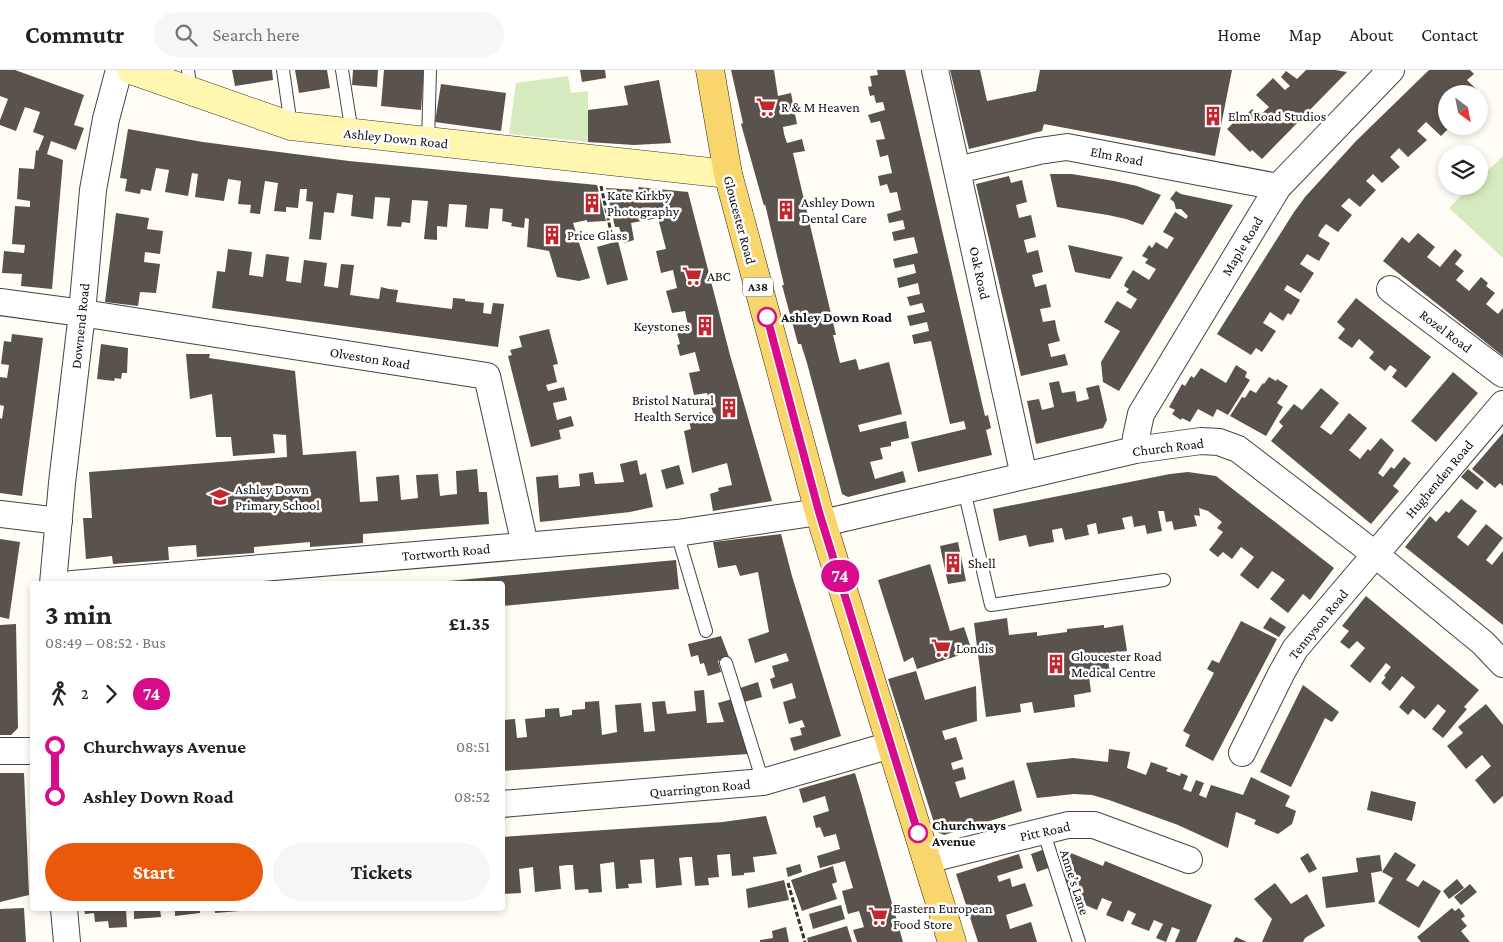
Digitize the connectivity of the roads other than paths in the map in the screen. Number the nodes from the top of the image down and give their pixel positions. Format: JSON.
{"nodes":[{"id":1,"x":119,"y":70,"type":"edge"},
{"id":2,"x":131,"y":70,"type":"edge"},
{"id":3,"x":283,"y":70,"type":"edge"},
{"id":4,"x":342,"y":70,"type":"edge"},
{"id":5,"x":430,"y":70,"type":"edge"},
{"id":6,"x":710,"y":70,"type":"edge"},
{"id":7,"x":935,"y":70,"type":"edge"},
{"id":8,"x":1386,"y":71,"type":"edge"},
{"id":9,"x":189,"y":80,"type":"edge"},
{"id":10,"x":291,"y":126,"type":"junction"},
{"id":11,"x":352,"y":133,"type":"junction"},
{"id":12,"x":428,"y":142,"type":"junction"},
{"id":13,"x":958,"y":170,"type":"junction"},
{"id":14,"x":728,"y":174,"type":"junction"},
{"id":15,"x":1278,"y":187,"type":"junction"},
{"id":16,"x":1390,"y":289,"type":"dead end"},
{"id":17,"x":0,"y":302,"type":"edge"},
{"id":18,"x":82,"y":313,"type":"junction"},
{"id":19,"x":1503,"y":374,"type":"edge"},
{"id":20,"x":1503,"y":404,"type":"edge"},
{"id":21,"x":1135,"y":450,"type":"junction"},
{"id":22,"x":1024,"y":476,"type":"junction"},
{"id":23,"x":964,"y":490,"type":"junction"},
{"id":24,"x":0,"y":514,"type":"edge"},
{"id":25,"x":821,"y":518,"type":"junction"},
{"id":26,"x":59,"y":521,"type":"junction"},
{"id":27,"x":677,"y":533,"type":"junction"},
{"id":28,"x":525,"y":545,"type":"junction"},
{"id":29,"x":1376,"y":555,"type":"junction"},
{"id":30,"x":1164,"y":580,"type":"dead end"},
{"id":31,"x":53,"y":581,"type":"edge"},
{"id":32,"x":107,"y":581,"type":"edge"},
{"id":33,"x":706,"y":631,"type":"dead end"},
{"id":34,"x":726,"y":663,"type":"dead end"},
{"id":35,"x":1503,"y":664,"type":"edge"},
{"id":36,"x":892,"y":745,"type":"junction"},
{"id":37,"x":0,"y":751,"type":"edge"},
{"id":38,"x":30,"y":751,"type":"edge"},
{"id":39,"x":1242,"y":753,"type":"dead end"},
{"id":40,"x":763,"y":782,"type":"junction"},
{"id":41,"x":505,"y":804,"type":"edge"},
{"id":42,"x":1043,"y":830,"type":"junction"},
{"id":43,"x":927,"y":860,"type":"junction"},
{"id":44,"x":1189,"y":860,"type":"dead end"},
{"id":45,"x":64,"y":911,"type":"edge"},
{"id":46,"x":67,"y":942,"type":"edge"},
{"id":47,"x":952,"y":942,"type":"edge"},
{"id":48,"x":1079,"y":942,"type":"edge"}],
"edges":[{"from":1,"to":18,"type":"street","name":"Downend Road"},
{"from":2,"to":9,"type":"main road","name":"Ashley Down Road"},
{"from":3,"to":10,"type":"lane"},
{"from":4,"to":11,"type":"lane"},
{"from":5,"to":12,"type":"lane"},
{"from":6,"to":14,"type":"main road","name":"Gloucester Road","number":"A38"},
{"from":7,"to":13,"type":"street","name":"Oak Road"},
{"from":8,"to":15,"type":"street","name":"Maple Road"},
{"from":9,"to":10,"type":"main road","name":"Ashley Down Road"},
{"from":10,"to":11,"type":"main road","name":"Ashley Down Road"},
{"from":11,"to":12,"type":"main road","name":"Ashley Down Road"},
{"from":12,"to":14,"type":"main road","name":"Ashley Down Road"},
{"from":13,"to":15,"type":"street","name":"Elm Road"},
{"from":13,"to":22,"type":"street","name":"Oak Road"},
{"from":14,"to":25,"type":"main road","name":"Gloucester Road","number":"A38"},
{"from":15,"to":21,"type":"street","name":"Maple Road"},
{"from":16,"to":19,"type":"street","name":"Rozel Road"},
{"from":17,"to":18,"type":"street"},
{"from":18,"to":26,"type":"street","name":"Downend Road"},
{"from":18,"to":28,"type":"street","name":"Olveston Road"},
{"from":20,"to":29,"type":"street","name":"Hughenden Road"},
{"from":21,"to":22,"type":"street","name":"Church Road"},
{"from":21,"to":29,"type":"street","name":"Church Road"},
{"from":22,"to":23,"type":"street","name":"Church Road"},
{"from":23,"to":25,"type":"street","name":"Church Road"},
{"from":23,"to":30,"type":"lane"},
{"from":24,"to":26,"type":"street"},
{"from":25,"to":27,"type":"street","name":"Tortworth Road"},
{"from":25,"to":36,"type":"main road","name":"Gloucester Road","number":"A38"},
{"from":26,"to":31,"type":"street","name":"Downend Road"},
{"from":27,"to":28,"type":"street","name":"Tortworth Road"},
{"from":27,"to":33,"type":"lane"},
{"from":28,"to":32,"type":"street","name":"Tortworth Road"},
{"from":29,"to":35,"type":"street","name":"Church Road"},
{"from":29,"to":39,"type":"street","name":"Tennyson Road"},
{"from":34,"to":40,"type":"lane"},
{"from":36,"to":40,"type":"street","name":"Quarrington Road"},
{"from":36,"to":43,"type":"main road","name":"Gloucester Road","number":"A38"},
{"from":37,"to":38,"type":"street"},
{"from":40,"to":41,"type":"street","name":"Quarrington Road"},
{"from":42,"to":43,"type":"street","name":"Pitt Road"},
{"from":42,"to":44,"type":"street","name":"Pitt Road"},
{"from":42,"to":48,"type":"lane","name":"Anne’s Lane"},
{"from":43,"to":47,"type":"main road","name":"Gloucester Road","number":"A38"},
{"from":45,"to":46,"type":"street"}]}
